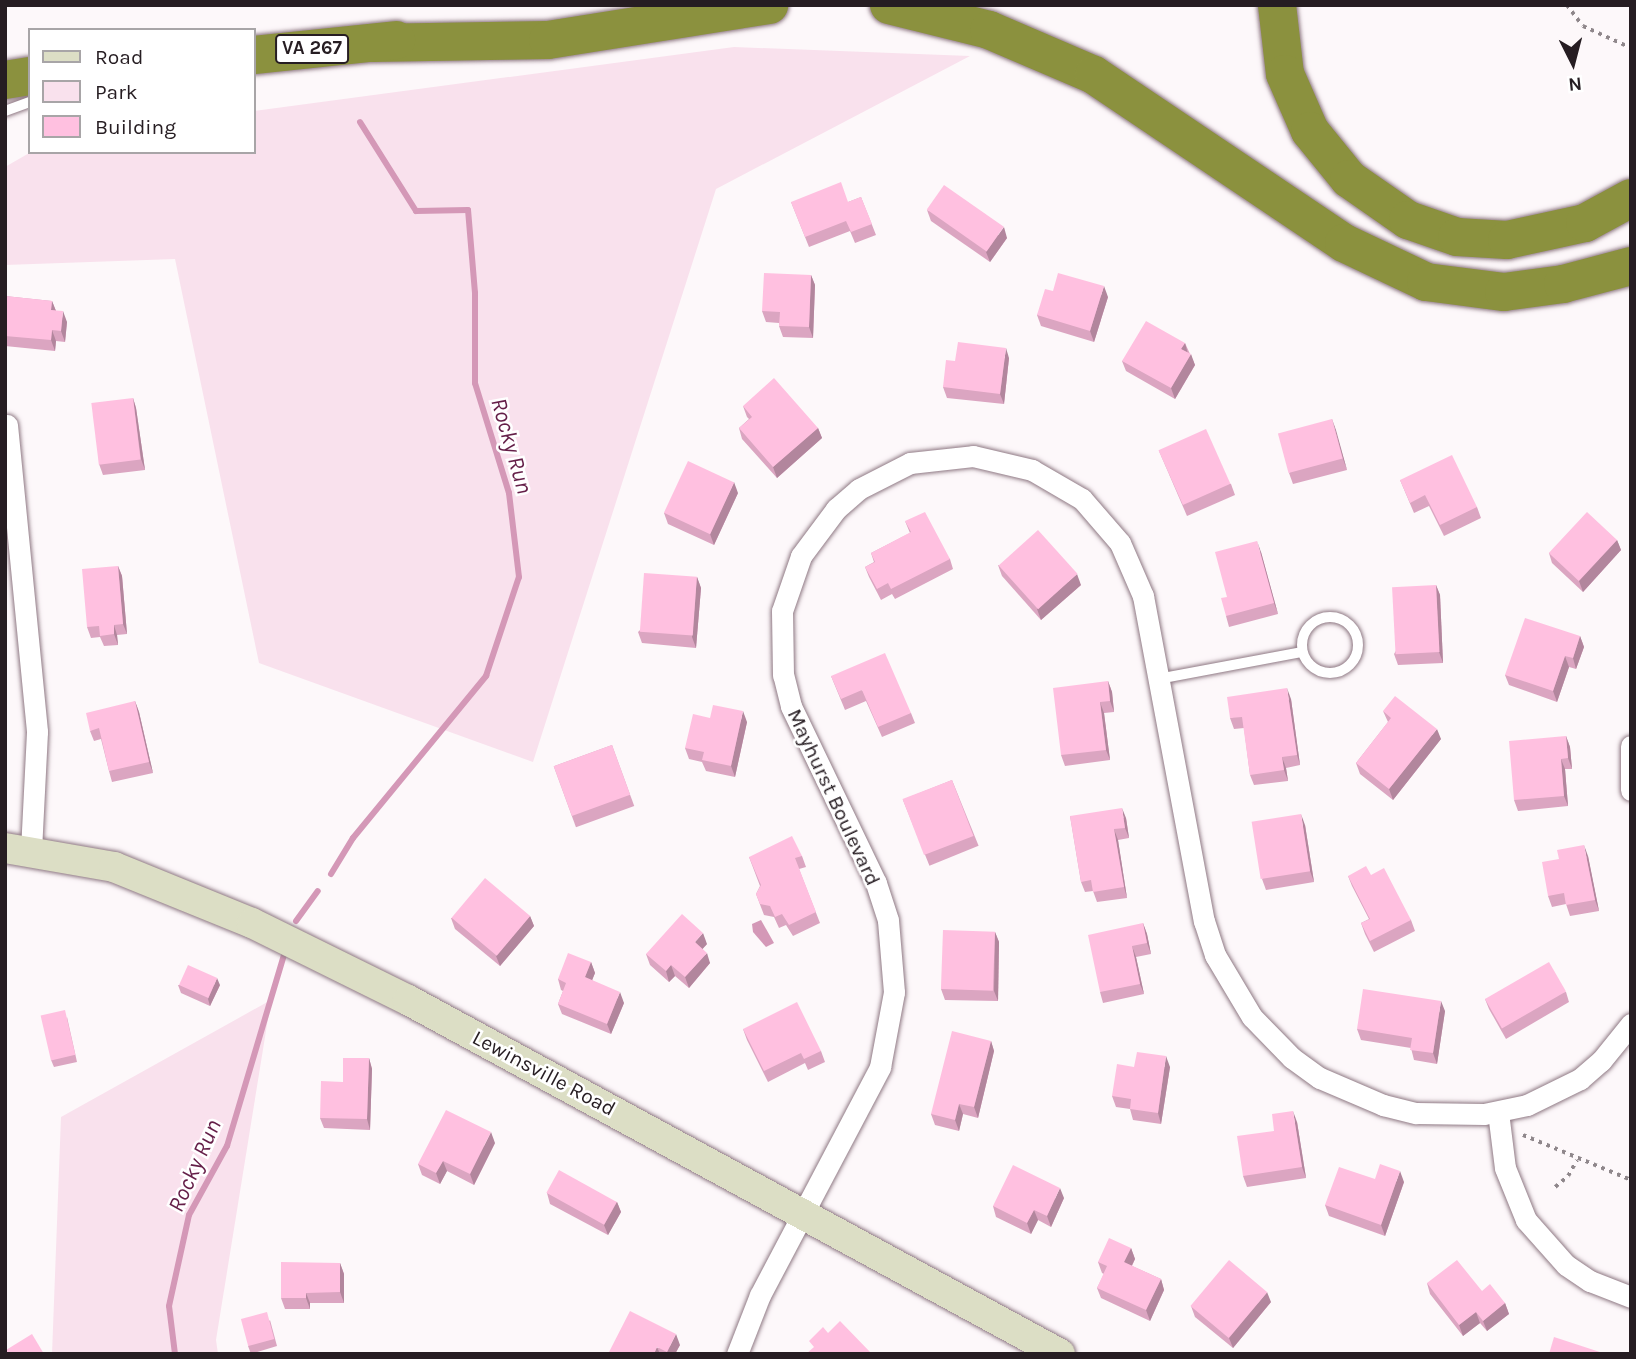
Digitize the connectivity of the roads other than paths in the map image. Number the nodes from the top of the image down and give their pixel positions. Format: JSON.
{"nodes":[{"id":1,"x":623,"y":5,"type":"edge"},
{"id":2,"x":769,"y":5,"type":"edge"},
{"id":3,"x":889,"y":5,"type":"edge"},
{"id":4,"x":1277,"y":5,"type":"edge"},
{"id":5,"x":371,"y":43,"type":"junction"},
{"id":6,"x":5,"y":53,"type":"edge"},
{"id":7,"x":28,"y":55,"type":"edge"},
{"id":8,"x":256,"y":55,"type":"edge"},
{"id":9,"x":5,"y":62,"type":"edge"},
{"id":10,"x":28,"y":62,"type":"edge"},
{"id":11,"x":28,"y":76,"type":"edge"},
{"id":12,"x":5,"y":80,"type":"edge"},
{"id":13,"x":28,"y":103,"type":"edge"},
{"id":14,"x":5,"y":111,"type":"edge"},
{"id":15,"x":1631,"y":198,"type":"edge"},
{"id":16,"x":1631,"y":257,"type":"edge"},
{"id":17,"x":1631,"y":266,"type":"edge"},
{"id":18,"x":1593,"y":276,"type":"junction"},
{"id":19,"x":8,"y":425,"type":"dead end"},
{"id":20,"x":1302,"y":652,"type":"junction"},
{"id":21,"x":1158,"y":679,"type":"junction"},
{"id":22,"x":1631,"y":746,"type":"edge"},
{"id":23,"x":1631,"y":790,"type":"edge"},
{"id":24,"x":18,"y":849,"type":"edge"},
{"id":25,"x":1631,"y":1024,"type":"edge"},
{"id":26,"x":1498,"y":1112,"type":"junction"},
{"id":27,"x":804,"y":1214,"type":"junction"},
{"id":28,"x":1631,"y":1297,"type":"edge"},
{"id":29,"x":737,"y":1354,"type":"edge"},
{"id":30,"x":1060,"y":1354,"type":"edge"}],
"edges":[{"from":1,"to":5,"type":"highway","number":"VA 267"},
{"from":2,"to":5,"type":"highway"},
{"from":3,"to":18,"type":"highway"},
{"from":4,"to":15,"type":"highway"},
{"from":5,"to":8,"type":"highway","number":"VA 267"},
{"from":6,"to":7,"type":"highway"},
{"from":9,"to":10,"type":"highway"},
{"from":11,"to":12,"type":"highway"},
{"from":13,"to":14,"type":"lane"},
{"from":16,"to":18,"type":"highway"},
{"from":17,"to":18,"type":"highway"},
{"from":19,"to":24,"type":"street"},
{"from":20,"to":20,"type":"lane"},
{"from":20,"to":21,"type":"lane"},
{"from":21,"to":26,"type":"street","name":"Mayhurst Boulevard"},
{"from":21,"to":27,"type":"street","name":"Mayhurst Boulevard"},
{"from":22,"to":23,"type":"street"},
{"from":24,"to":27,"type":"main road","name":"Lewinsville Road"},
{"from":25,"to":26,"type":"street","name":"Mayhurst Boulevard"},
{"from":26,"to":28,"type":"street"},
{"from":27,"to":29,"type":"street","name":"Mayhurst Boulevard"},
{"from":27,"to":30,"type":"main road","name":"Lewinsville Road"}]}
